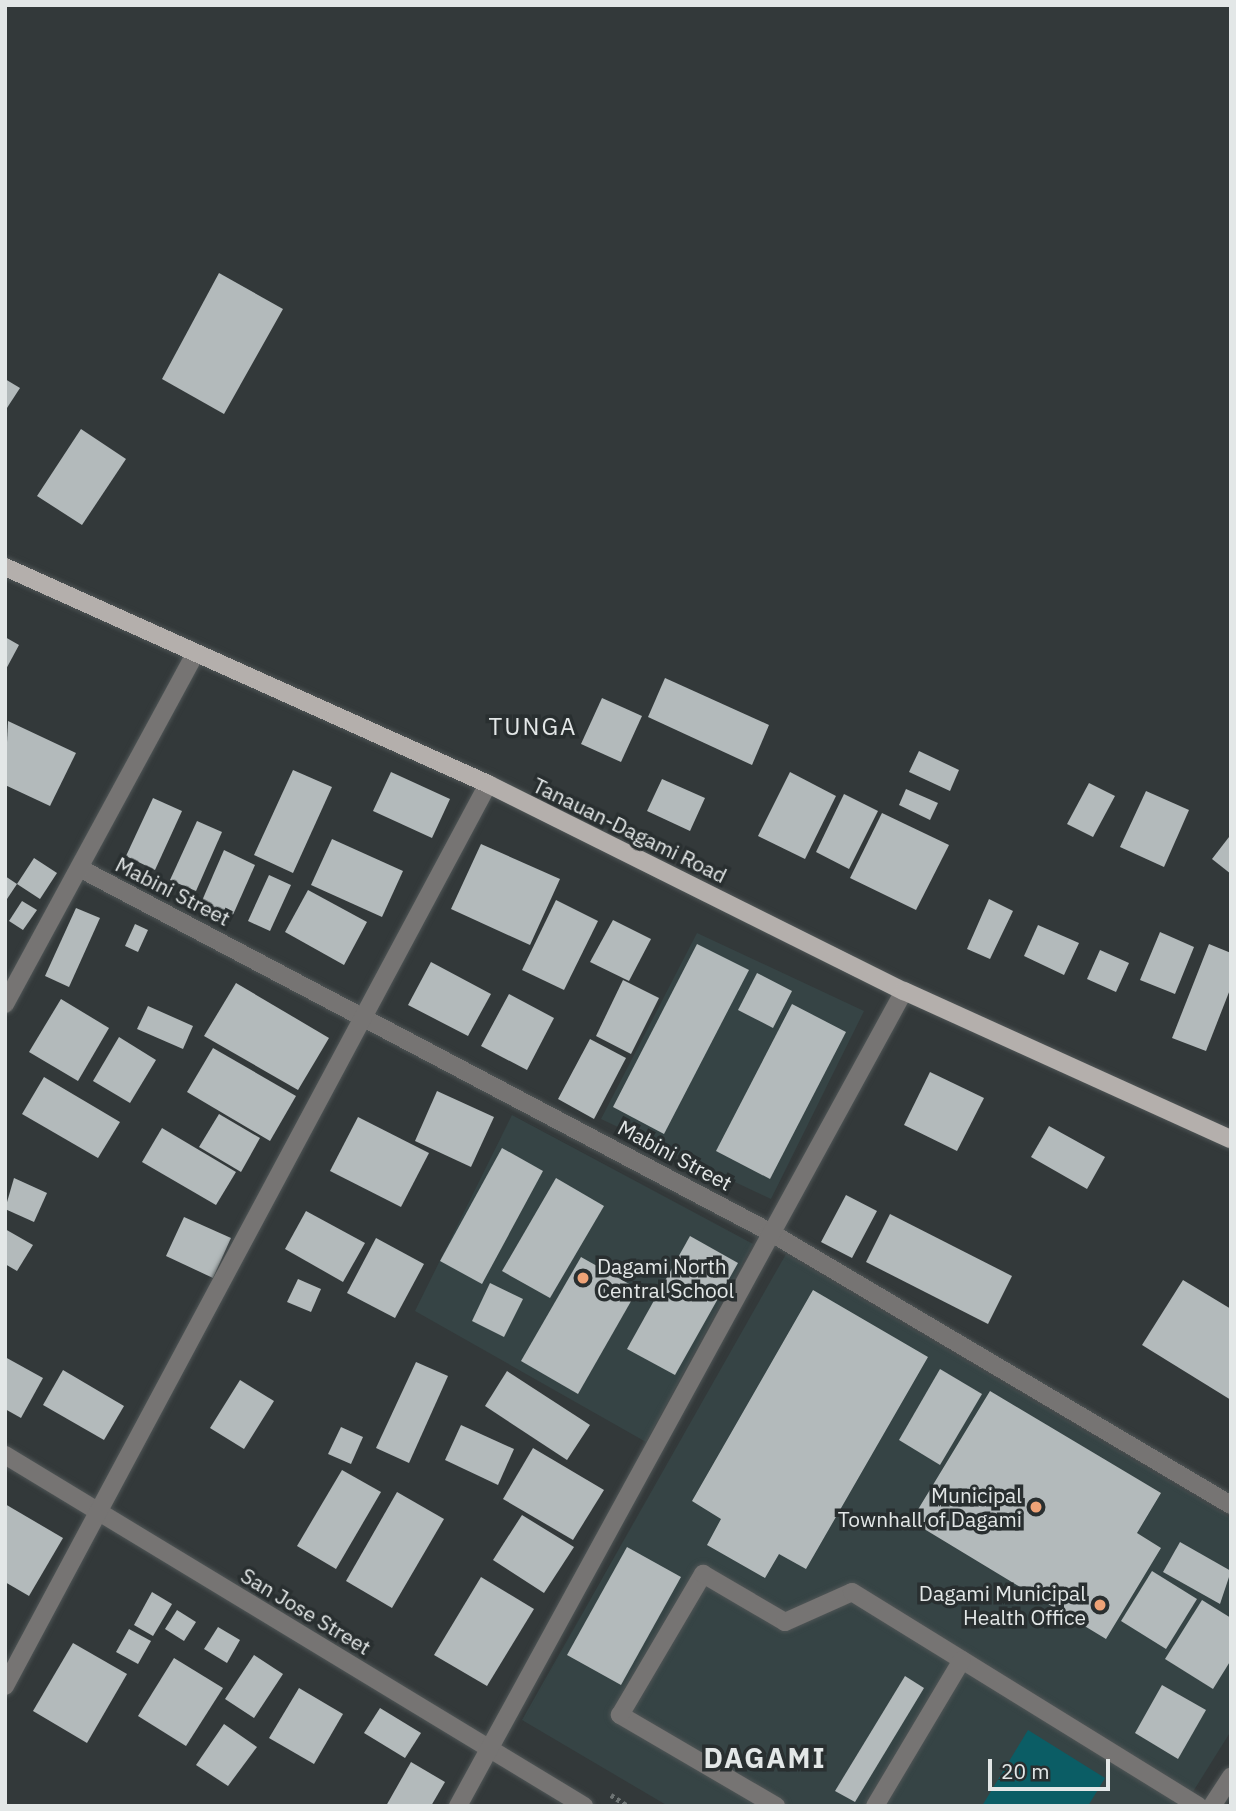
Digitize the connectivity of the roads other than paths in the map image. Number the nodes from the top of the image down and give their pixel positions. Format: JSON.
{"nodes":[{"id":1,"x":5,"y":567,"type":"edge"},
{"id":2,"x":195,"y":654,"type":"junction"},
{"id":3,"x":488,"y":785,"type":"junction"},
{"id":4,"x":83,"y":870,"type":"junction"},
{"id":5,"x":904,"y":991,"type":"junction"},
{"id":6,"x":5,"y":1004,"type":"edge"},
{"id":7,"x":369,"y":1016,"type":"junction"},
{"id":8,"x":1231,"y":1139,"type":"edge"},
{"id":9,"x":768,"y":1231,"type":"junction"},
{"id":10,"x":5,"y":1455,"type":"edge"},
{"id":11,"x":1231,"y":1505,"type":"edge"},
{"id":12,"x":101,"y":1515,"type":"junction"},
{"id":13,"x":962,"y":1660,"type":"junction"},
{"id":14,"x":5,"y":1686,"type":"edge"},
{"id":15,"x":491,"y":1747,"type":"junction"},
{"id":16,"x":1231,"y":1777,"type":"edge"},
{"id":17,"x":458,"y":1806,"type":"edge"},
{"id":18,"x":584,"y":1806,"type":"edge"},
{"id":19,"x":776,"y":1806,"type":"edge"},
{"id":20,"x":875,"y":1806,"type":"edge"},
{"id":21,"x":1198,"y":1806,"type":"edge"},
{"id":22,"x":1212,"y":1806,"type":"edge"}],
"edges":[{"from":1,"to":2,"type":"main road","name":"Tanauan-Dagami Road"},
{"from":2,"to":3,"type":"main road","name":"Tanauan-Dagami Road"},
{"from":2,"to":4,"type":"street"},
{"from":3,"to":5,"type":"main road","name":"Tanauan-Dagami Road"},
{"from":3,"to":7,"type":"street"},
{"from":4,"to":6,"type":"street"},
{"from":4,"to":7,"type":"street","name":"Mabini Street"},
{"from":5,"to":8,"type":"main road","name":"Tanauan-Dagami Road"},
{"from":5,"to":9,"type":"street"},
{"from":7,"to":9,"type":"street","name":"Mabini Street"},
{"from":7,"to":12,"type":"street"},
{"from":9,"to":11,"type":"street","name":"Mabini Street"},
{"from":9,"to":15,"type":"street"},
{"from":10,"to":12,"type":"street","name":"San Jose Street"},
{"from":12,"to":14,"type":"street"},
{"from":12,"to":15,"type":"street","name":"San Jose Street"},
{"from":13,"to":19,"type":"street"},
{"from":13,"to":20,"type":"street"},
{"from":13,"to":21,"type":"street"},
{"from":15,"to":17,"type":"street"},
{"from":15,"to":18,"type":"street","name":"San Jose Street"},
{"from":16,"to":22,"type":"street"}]}
